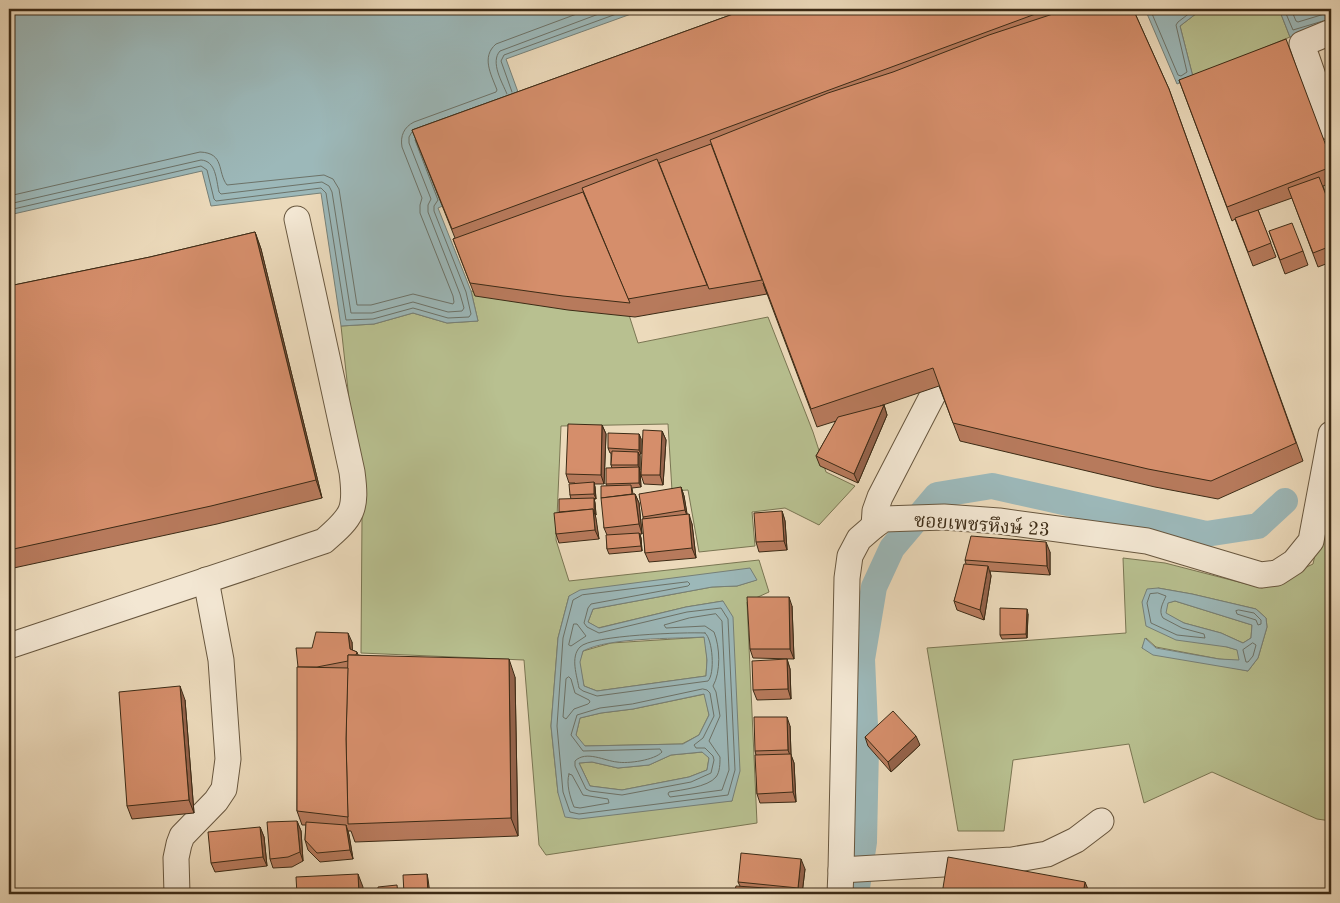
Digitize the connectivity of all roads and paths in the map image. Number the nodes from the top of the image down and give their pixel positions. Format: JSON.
{"nodes":[{"id":1,"x":1331,"y":32,"type":"edge"},
{"id":2,"x":1331,"y":128,"type":"edge"},
{"id":3,"x":297,"y":219,"type":"dead end"},
{"id":4,"x":938,"y":383,"type":"edge"},
{"id":5,"x":1331,"y":434,"type":"edge"},
{"id":6,"x":874,"y":526,"type":"junction"},
{"id":7,"x":206,"y":580,"type":"junction"},
{"id":8,"x":9,"y":646,"type":"edge"},
{"id":9,"x":1101,"y":821,"type":"dead end"},
{"id":10,"x":842,"y":870,"type":"junction"},
{"id":11,"x":178,"y":894,"type":"edge"},
{"id":12,"x":840,"y":894,"type":"edge"}],
"edges":[{"from":1,"to":2,"type":"street"},
{"from":3,"to":7,"type":"street"},
{"from":4,"to":6,"type":"street"},
{"from":5,"to":6,"type":"street","name":"ซอยเพชรหึงษ์ 23"},
{"from":6,"to":10,"type":"street","name":"ซอยเพชรหึงษ์ 23"},
{"from":7,"to":8,"type":"street"},
{"from":7,"to":11,"type":"street"},
{"from":9,"to":10,"type":"street"},
{"from":10,"to":12,"type":"street","name":"ซอยเพชรหึงษ์ 23"}]}
